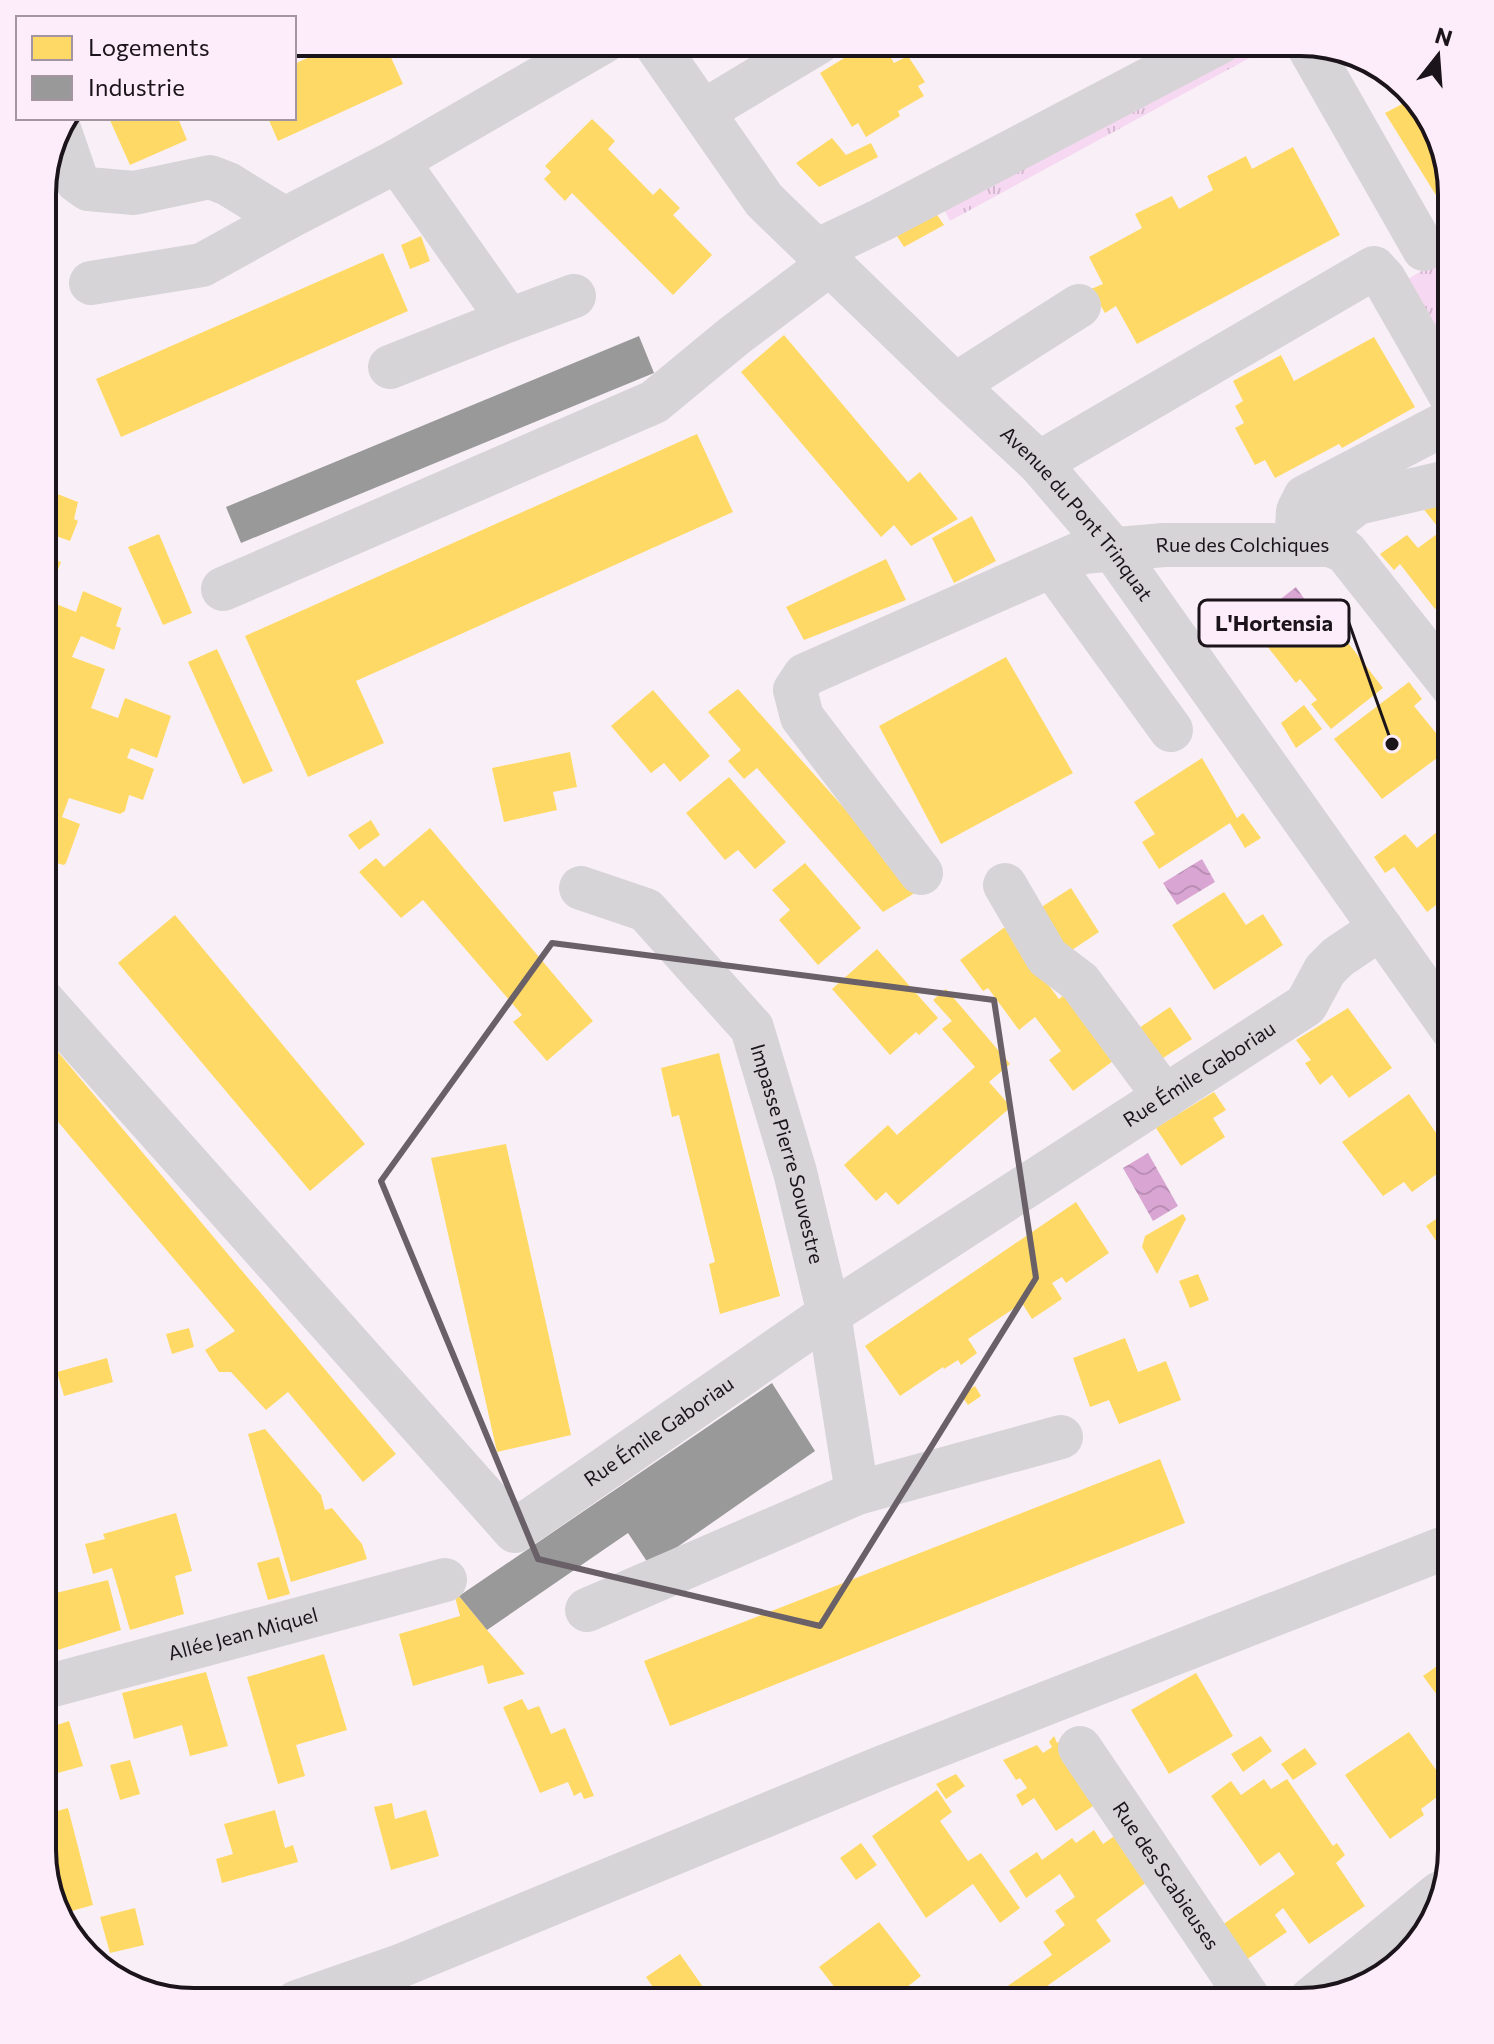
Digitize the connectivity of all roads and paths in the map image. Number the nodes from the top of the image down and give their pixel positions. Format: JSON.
{"nodes":[{"id":1,"x":579,"y":56,"type":"edge"},
{"id":2,"x":664,"y":56,"type":"edge"},
{"id":3,"x":796,"y":56,"type":"edge"},
{"id":4,"x":1162,"y":56,"type":"edge"},
{"id":5,"x":1193,"y":56,"type":"edge"},
{"id":6,"x":1315,"y":57,"type":"edge"},
{"id":7,"x":704,"y":111,"type":"junction"},
{"id":8,"x":65,"y":147,"type":"edge"},
{"id":9,"x":397,"y":161,"type":"junction"},
{"id":10,"x":285,"y":219,"type":"junction"},
{"id":11,"x":1424,"y":249,"type":"dead end"},
{"id":12,"x":824,"y":256,"type":"junction"},
{"id":13,"x":91,"y":283,"type":"dead end"},
{"id":14,"x":574,"y":296,"type":"dead end"},
{"id":15,"x":1079,"y":306,"type":"dead end"},
{"id":16,"x":509,"y":320,"type":"junction"},
{"id":17,"x":390,"y":367,"type":"dead end"},
{"id":18,"x":1438,"y":374,"type":"edge"},
{"id":19,"x":955,"y":385,"type":"junction"},
{"id":20,"x":1438,"y":427,"type":"edge"},
{"id":21,"x":1039,"y":463,"type":"junction"},
{"id":22,"x":1438,"y":484,"type":"edge"},
{"id":23,"x":1296,"y":544,"type":"junction"},
{"id":24,"x":1112,"y":548,"type":"junction"},
{"id":25,"x":1053,"y":567,"type":"junction"},
{"id":26,"x":223,"y":589,"type":"dead end"},
{"id":27,"x":1438,"y":668,"type":"edge"},
{"id":28,"x":1171,"y":730,"type":"dead end"},
{"id":29,"x":921,"y":873,"type":"dead end"},
{"id":30,"x":1005,"y":885,"type":"dead end"},
{"id":31,"x":581,"y":888,"type":"dead end"},
{"id":32,"x":1381,"y":928,"type":"junction"},
{"id":33,"x":1438,"y":1009,"type":"edge"},
{"id":34,"x":56,"y":1016,"type":"edge"},
{"id":35,"x":1165,"y":1097,"type":"junction"},
{"id":36,"x":829,"y":1314,"type":"junction"},
{"id":37,"x":1061,"y":1437,"type":"dead end"},
{"id":38,"x":857,"y":1493,"type":"junction"},
{"id":39,"x":1438,"y":1550,"type":"edge"},
{"id":40,"x":445,"y":1580,"type":"dead end"},
{"id":41,"x":587,"y":1610,"type":"dead end"},
{"id":42,"x":56,"y":1684,"type":"edge"},
{"id":43,"x":1080,"y":1748,"type":"dead end"},
{"id":44,"x":1420,"y":1918,"type":"edge"},
{"id":45,"x":400,"y":1966,"type":"junction"},
{"id":46,"x":1331,"y":1984,"type":"edge"},
{"id":47,"x":337,"y":1988,"type":"edge"},
{"id":48,"x":361,"y":1988,"type":"edge"},
{"id":49,"x":1242,"y":1988,"type":"edge"}],
"edges":[{"from":1,"to":9,"type":"street"},
{"from":2,"to":7,"type":"street","name":"Avenue du Pont Trinquat"},
{"from":3,"to":7,"type":"street"},
{"from":4,"to":12,"type":"street"},
{"from":5,"to":12,"type":"street"},
{"from":6,"to":11,"type":"street"},
{"from":7,"to":12,"type":"street","name":"Avenue du Pont Trinquat"},
{"from":8,"to":10,"type":"street"},
{"from":9,"to":10,"type":"street"},
{"from":9,"to":16,"type":"street"},
{"from":10,"to":13,"type":"street"},
{"from":12,"to":19,"type":"street","name":"Avenue du Pont Trinquat"},
{"from":12,"to":26,"type":"street"},
{"from":14,"to":16,"type":"street"},
{"from":15,"to":19,"type":"street"},
{"from":16,"to":17,"type":"street"},
{"from":18,"to":21,"type":"street"},
{"from":19,"to":21,"type":"street","name":"Avenue du Pont Trinquat"},
{"from":20,"to":23,"type":"street"},
{"from":21,"to":24,"type":"street","name":"Avenue du Pont Trinquat"},
{"from":22,"to":23,"type":"street"},
{"from":23,"to":24,"type":"street","name":"Rue des Colchiques"},
{"from":23,"to":27,"type":"street","name":"Rue des Colchiques"},
{"from":24,"to":25,"type":"street","name":"Rue des Colchiques"},
{"from":24,"to":32,"type":"street","name":"Avenue du Pont Trinquat"},
{"from":25,"to":28,"type":"street"},
{"from":25,"to":29,"type":"street","name":"Rue des Colchiques"},
{"from":30,"to":35,"type":"street"},
{"from":31,"to":36,"type":"street","name":"Impasse Pierre Souvestre"},
{"from":32,"to":33,"type":"street","name":"Avenue du Pont Trinquat"},
{"from":32,"to":35,"type":"street","name":"Rue Émile Gaboriau"},
{"from":34,"to":36,"type":"street","name":"Rue Émile Gaboriau"},
{"from":35,"to":36,"type":"street","name":"Rue Émile Gaboriau"},
{"from":36,"to":38,"type":"street","name":"Impasse Pierre Souvestre"},
{"from":37,"to":38,"type":"street"},
{"from":38,"to":41,"type":"street"},
{"from":39,"to":45,"type":"street"},
{"from":40,"to":42,"type":"street","name":"Allée Jean Miquel"},
{"from":43,"to":49,"type":"street","name":"Rue des Scabieuses"},
{"from":44,"to":46,"type":"street"},
{"from":45,"to":47,"type":"street"},
{"from":45,"to":48,"type":"street"}]}
